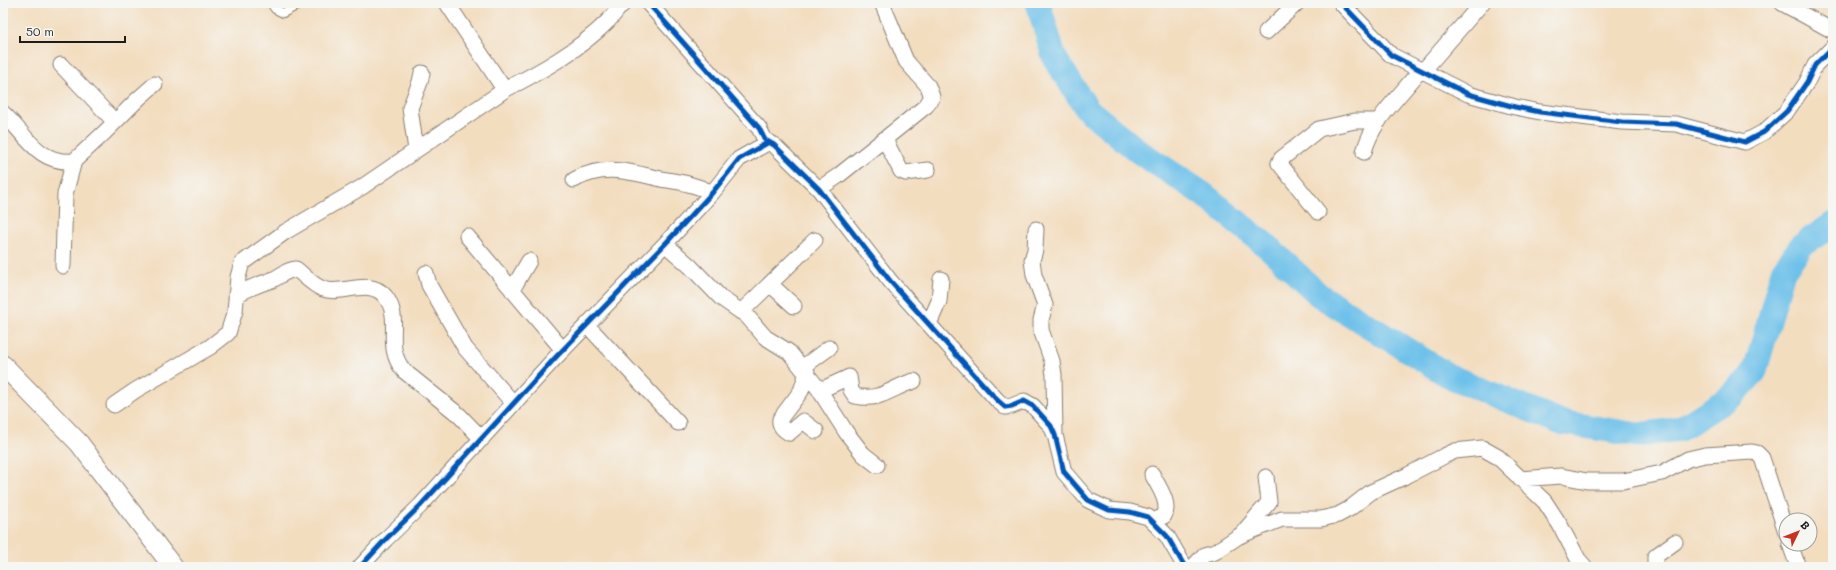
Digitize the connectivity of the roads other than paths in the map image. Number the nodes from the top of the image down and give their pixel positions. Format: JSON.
{"nodes":[{"id":1,"x":271,"y":3,"type":"edge"},
{"id":2,"x":302,"y":3,"type":"edge"},
{"id":3,"x":448,"y":3,"type":"edge"},
{"id":4,"x":624,"y":3,"type":"edge"},
{"id":5,"x":648,"y":3,"type":"edge"},
{"id":6,"x":882,"y":3,"type":"edge"},
{"id":7,"x":1297,"y":3,"type":"edge"},
{"id":8,"x":1341,"y":3,"type":"edge"},
{"id":9,"x":1482,"y":3,"type":"edge"},
{"id":10,"x":1782,"y":3,"type":"edge"},
{"id":11,"x":1833,"y":31,"type":"edge"},
{"id":12,"x":1266,"y":32,"type":"dead end"},
{"id":13,"x":1833,"y":47,"type":"edge"},
{"id":14,"x":61,"y":65,"type":"dead end"},
{"id":15,"x":1422,"y":70,"type":"junction"},
{"id":16,"x":422,"y":73,"type":"dead end"},
{"id":17,"x":155,"y":84,"type":"dead end"},
{"id":18,"x":506,"y":89,"type":"junction"},
{"id":19,"x":3,"y":113,"type":"edge"},
{"id":20,"x":1378,"y":121,"type":"junction"},
{"id":21,"x":115,"y":122,"type":"junction"},
{"id":22,"x":885,"y":140,"type":"junction"},
{"id":23,"x":769,"y":142,"type":"junction"},
{"id":24,"x":416,"y":150,"type":"junction"},
{"id":25,"x":1364,"y":152,"type":"dead end"},
{"id":26,"x":74,"y":161,"type":"junction"},
{"id":27,"x":928,"y":170,"type":"dead end"},
{"id":28,"x":574,"y":180,"type":"dead end"},
{"id":29,"x":819,"y":189,"type":"junction"},
{"id":30,"x":712,"y":193,"type":"junction"},
{"id":31,"x":1318,"y":212,"type":"dead end"},
{"id":32,"x":1036,"y":229,"type":"dead end"},
{"id":33,"x":467,"y":236,"type":"dead end"},
{"id":34,"x":815,"y":240,"type":"dead end"},
{"id":35,"x":665,"y":244,"type":"junction"},
{"id":36,"x":529,"y":261,"type":"dead end"},
{"id":37,"x":63,"y":266,"type":"dead end"},
{"id":38,"x":426,"y":273,"type":"dead end"},
{"id":39,"x":941,"y":279,"type":"dead end"},
{"id":40,"x":770,"y":284,"type":"junction"},
{"id":41,"x":512,"y":290,"type":"junction"},
{"id":42,"x":236,"y":295,"type":"junction"},
{"id":43,"x":794,"y":306,"type":"dead end"},
{"id":44,"x":741,"y":312,"type":"junction"},
{"id":45,"x":928,"y":324,"type":"junction"},
{"id":46,"x":587,"y":325,"type":"junction"},
{"id":47,"x":829,"y":348,"type":"dead end"},
{"id":48,"x":563,"y":350,"type":"junction"},
{"id":49,"x":3,"y":365,"type":"edge"},
{"id":50,"x":805,"y":370,"type":"junction"},
{"id":51,"x":914,"y":381,"type":"dead end"},
{"id":52,"x":818,"y":388,"type":"junction"},
{"id":53,"x":514,"y":404,"type":"junction"},
{"id":54,"x":114,"y":405,"type":"dead end"},
{"id":55,"x":678,"y":423,"type":"dead end"},
{"id":56,"x":816,"y":431,"type":"dead end"},
{"id":57,"x":1055,"y":434,"type":"junction"},
{"id":58,"x":482,"y":439,"type":"junction"},
{"id":59,"x":877,"y":465,"type":"dead end"},
{"id":60,"x":1152,"y":474,"type":"dead end"},
{"id":61,"x":1266,"y":477,"type":"dead end"},
{"id":62,"x":1520,"y":479,"type":"junction"},
{"id":63,"x":1780,"y":512,"type":"edge"},
{"id":64,"x":1153,"y":521,"type":"junction"},
{"id":65,"x":1239,"y":536,"type":"junction"},
{"id":66,"x":1675,"y":542,"type":"dead end"},
{"id":67,"x":1793,"y":552,"type":"edge"},
{"id":68,"x":173,"y":567,"type":"edge"},
{"id":69,"x":360,"y":567,"type":"edge"},
{"id":70,"x":1185,"y":567,"type":"edge"},
{"id":71,"x":1193,"y":567,"type":"edge"},
{"id":72,"x":1585,"y":567,"type":"edge"},
{"id":73,"x":1655,"y":567,"type":"edge"},
{"id":74,"x":1798,"y":567,"type":"edge"}],
"edges":[{"from":1,"to":2,"type":"lane"},
{"from":3,"to":18,"type":"street"},
{"from":4,"to":18,"type":"street"},
{"from":5,"to":23,"type":"street"},
{"from":6,"to":22,"type":"street"},
{"from":7,"to":12,"type":"street"},
{"from":8,"to":15,"type":"street"},
{"from":9,"to":15,"type":"street"},
{"from":10,"to":11,"type":"street"},
{"from":13,"to":15,"type":"street"},
{"from":14,"to":21,"type":"street"},
{"from":15,"to":20,"type":"street"},
{"from":16,"to":24,"type":"street"},
{"from":17,"to":21,"type":"street"},
{"from":18,"to":24,"type":"street"},
{"from":19,"to":26,"type":"street"},
{"from":20,"to":25,"type":"street"},
{"from":20,"to":31,"type":"street"},
{"from":21,"to":26,"type":"street"},
{"from":22,"to":27,"type":"street"},
{"from":22,"to":29,"type":"street"},
{"from":23,"to":29,"type":"street"},
{"from":23,"to":30,"type":"street"},
{"from":24,"to":42,"type":"street"},
{"from":26,"to":37,"type":"street"},
{"from":28,"to":30,"type":"street"},
{"from":29,"to":45,"type":"street"},
{"from":30,"to":35,"type":"street"},
{"from":32,"to":57,"type":"street"},
{"from":33,"to":41,"type":"street"},
{"from":34,"to":40,"type":"street"},
{"from":35,"to":44,"type":"street"},
{"from":35,"to":46,"type":"street"},
{"from":36,"to":41,"type":"street"},
{"from":38,"to":53,"type":"street"},
{"from":39,"to":45,"type":"street"},
{"from":40,"to":43,"type":"street"},
{"from":40,"to":44,"type":"street"},
{"from":41,"to":48,"type":"street"},
{"from":42,"to":54,"type":"street"},
{"from":42,"to":58,"type":"street"},
{"from":44,"to":50,"type":"street"},
{"from":45,"to":57,"type":"street"},
{"from":46,"to":48,"type":"street"},
{"from":46,"to":55,"type":"street"},
{"from":47,"to":50,"type":"street"},
{"from":48,"to":53,"type":"street"},
{"from":49,"to":68,"type":"street"},
{"from":50,"to":52,"type":"street"},
{"from":50,"to":56,"type":"street"},
{"from":51,"to":52,"type":"street"},
{"from":52,"to":59,"type":"street"},
{"from":53,"to":58,"type":"street"},
{"from":57,"to":64,"type":"street"},
{"from":58,"to":69,"type":"street"},
{"from":60,"to":64,"type":"street"},
{"from":61,"to":65,"type":"street"},
{"from":62,"to":63,"type":"street"},
{"from":62,"to":65,"type":"street"},
{"from":62,"to":72,"type":"street"},
{"from":64,"to":70,"type":"street"},
{"from":65,"to":71,"type":"street"},
{"from":66,"to":73,"type":"street"},
{"from":67,"to":74,"type":"street"}]}
